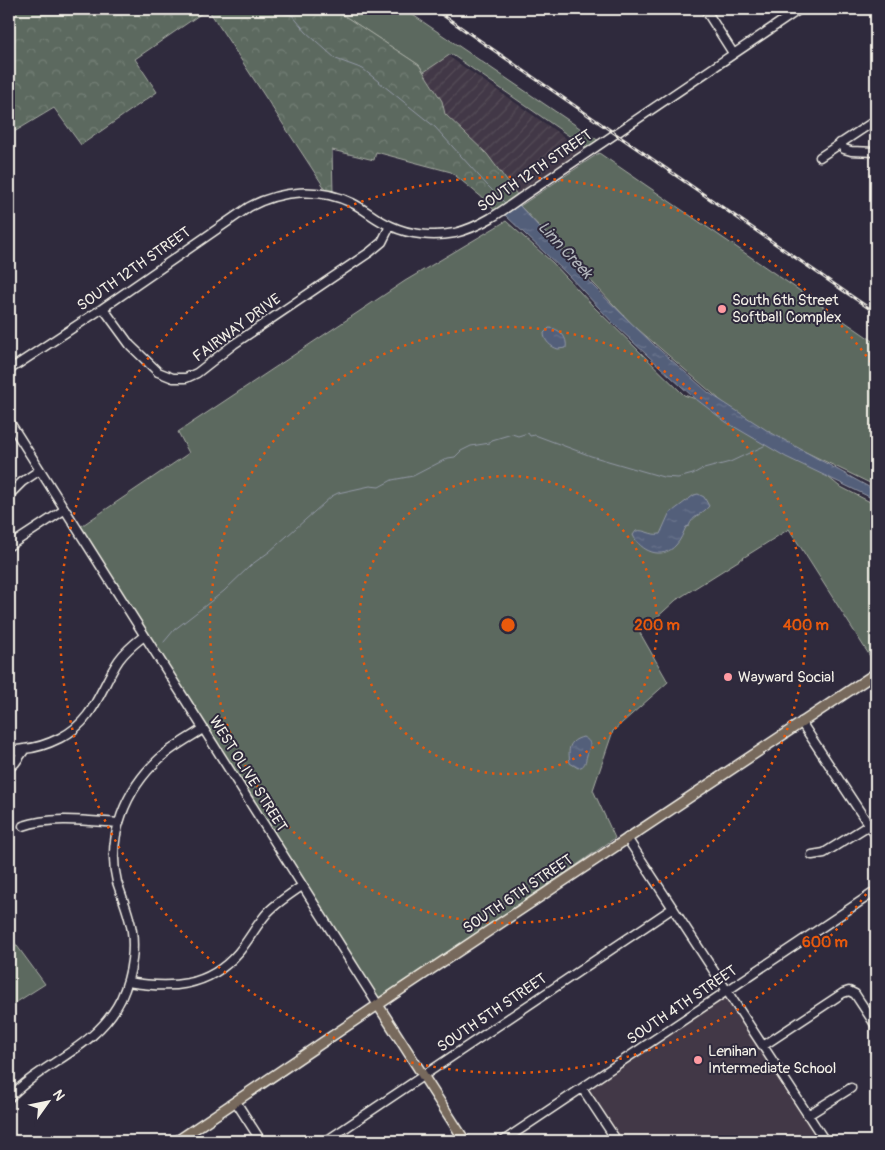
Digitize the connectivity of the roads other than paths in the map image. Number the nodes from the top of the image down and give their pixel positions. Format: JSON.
{"nodes":[{"id":1,"x":705,"y":9,"type":"edge"},
{"id":2,"x":800,"y":9,"type":"edge"},
{"id":3,"x":734,"y":54,"type":"junction"},
{"id":4,"x":876,"y":120,"type":"edge"},
{"id":5,"x":840,"y":143,"type":"junction"},
{"id":6,"x":876,"y":152,"type":"edge"},
{"id":7,"x":820,"y":157,"type":"dead end"},
{"id":8,"x":390,"y":226,"type":"junction"},
{"id":9,"x":103,"y":308,"type":"junction"},
{"id":10,"x":9,"y":370,"type":"edge"},
{"id":11,"x":9,"y":421,"type":"edge"},
{"id":12,"x":40,"y":470,"type":"junction"},
{"id":13,"x":9,"y":495,"type":"edge"},
{"id":14,"x":64,"y":510,"type":"junction"},
{"id":15,"x":9,"y":546,"type":"edge"},
{"id":16,"x":144,"y":636,"type":"junction"},
{"id":17,"x":876,"y":673,"type":"edge"},
{"id":18,"x":801,"y":722,"type":"junction"},
{"id":19,"x":203,"y":729,"type":"junction"},
{"id":20,"x":25,"y":749,"type":"junction"},
{"id":21,"x":9,"y":751,"type":"edge"},
{"id":22,"x":9,"y":768,"type":"edge"},
{"id":23,"x":118,"y":823,"type":"junction"},
{"id":24,"x":869,"y":825,"type":"junction"},
{"id":25,"x":23,"y":826,"type":"dead end"},
{"id":26,"x":876,"y":836,"type":"edge"},
{"id":27,"x":627,"y":838,"type":"junction"},
{"id":28,"x":812,"y":855,"type":"dead end"},
{"id":29,"x":302,"y":886,"type":"junction"},
{"id":30,"x":876,"y":891,"type":"edge"},
{"id":31,"x":673,"y":908,"type":"junction"},
{"id":32,"x":128,"y":982,"type":"junction"},
{"id":33,"x":728,"y":991,"type":"junction"},
{"id":34,"x":378,"y":1005,"type":"junction"},
{"id":35,"x":876,"y":1026,"type":"edge"},
{"id":36,"x":763,"y":1046,"type":"junction"},
{"id":37,"x":423,"y":1076,"type":"junction"},
{"id":38,"x":582,"y":1088,"type":"junction"},
{"id":39,"x":850,"y":1088,"type":"dead end"},
{"id":40,"x":9,"y":1098,"type":"edge"},
{"id":41,"x":236,"y":1102,"type":"junction"},
{"id":42,"x":808,"y":1115,"type":"junction"},
{"id":43,"x":177,"y":1141,"type":"edge"},
{"id":44,"x":261,"y":1141,"type":"edge"},
{"id":45,"x":326,"y":1141,"type":"edge"},
{"id":46,"x":465,"y":1141,"type":"edge"},
{"id":47,"x":503,"y":1141,"type":"edge"},
{"id":48,"x":617,"y":1141,"type":"edge"},
{"id":49,"x":825,"y":1141,"type":"edge"}],
"edges":[{"from":1,"to":3,"type":"street"},
{"from":2,"to":3,"type":"street","name":"SOUTH 12TH STREET"},
{"from":3,"to":8,"type":"street","name":"SOUTH 12TH STREET"},
{"from":4,"to":5,"type":"street"},
{"from":5,"to":6,"type":"street"},
{"from":5,"to":7,"type":"street"},
{"from":8,"to":9,"type":"street","name":"SOUTH 12TH STREET"},
{"from":8,"to":9,"type":"street","name":"FAIRWAY DRIVE"},
{"from":9,"to":10,"type":"street","name":"SOUTH 12TH STREET"},
{"from":11,"to":12,"type":"street","name":"WEST OLIVE STREET"},
{"from":12,"to":13,"type":"street"},
{"from":12,"to":14,"type":"street","name":"WEST OLIVE STREET"},
{"from":14,"to":15,"type":"street"},
{"from":14,"to":16,"type":"street","name":"WEST OLIVE STREET"},
{"from":16,"to":19,"type":"street","name":"WEST OLIVE STREET"},
{"from":16,"to":20,"type":"street"},
{"from":17,"to":18,"type":"main road","name":"SOUTH 6TH STREET"},
{"from":18,"to":24,"type":"street"},
{"from":18,"to":27,"type":"main road","name":"SOUTH 6TH STREET"},
{"from":19,"to":23,"type":"street"},
{"from":19,"to":29,"type":"street","name":"WEST OLIVE STREET"},
{"from":20,"to":21,"type":"street"},
{"from":20,"to":22,"type":"street"},
{"from":23,"to":25,"type":"street"},
{"from":23,"to":32,"type":"street"},
{"from":24,"to":26,"type":"street"},
{"from":24,"to":28,"type":"street"},
{"from":27,"to":31,"type":"street"},
{"from":27,"to":34,"type":"main road","name":"SOUTH 6TH STREET"},
{"from":29,"to":32,"type":"street"},
{"from":29,"to":34,"type":"street","name":"WEST OLIVE STREET"},
{"from":30,"to":33,"type":"street","name":"SOUTH 4TH STREET"},
{"from":31,"to":33,"type":"street"},
{"from":31,"to":37,"type":"street","name":"SOUTH 5TH STREET"},
{"from":32,"to":40,"type":"street"},
{"from":33,"to":36,"type":"street"},
{"from":33,"to":38,"type":"street","name":"SOUTH 4TH STREET"},
{"from":34,"to":37,"type":"main road","name":"WEST OLIVE STREET"},
{"from":34,"to":41,"type":"main road","name":"SOUTH 6TH STREET"},
{"from":35,"to":36,"type":"street"},
{"from":36,"to":42,"type":"street"},
{"from":37,"to":45,"type":"street","name":"SOUTH 5TH STREET"},
{"from":37,"to":46,"type":"main road","name":"WEST OLIVE STREET"},
{"from":38,"to":47,"type":"street","name":"SOUTH 4TH STREET"},
{"from":38,"to":48,"type":"street"},
{"from":39,"to":42,"type":"street"},
{"from":41,"to":43,"type":"main road","name":"SOUTH 6TH STREET"},
{"from":41,"to":44,"type":"street"},
{"from":42,"to":49,"type":"street"}]}
